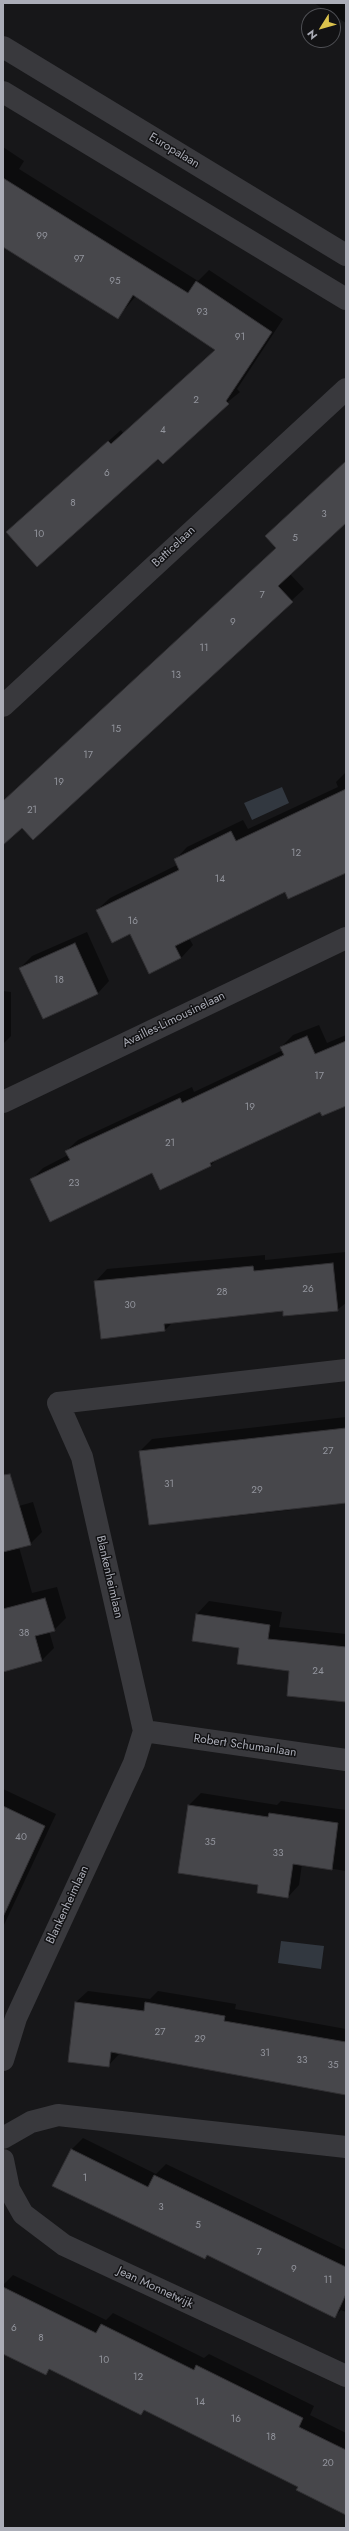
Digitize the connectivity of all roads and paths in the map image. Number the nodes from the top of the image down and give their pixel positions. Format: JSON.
{"nodes":[{"id":1,"x":3,"y":47,"type":"edge"},
{"id":2,"x":3,"y":92,"type":"edge"},
{"id":3,"x":346,"y":255,"type":"edge"},
{"id":4,"x":346,"y":299,"type":"edge"},
{"id":5,"x":346,"y":389,"type":"edge"},
{"id":6,"x":3,"y":706,"type":"edge"},
{"id":7,"x":346,"y":938,"type":"edge"},
{"id":8,"x":3,"y":1102,"type":"edge"},
{"id":9,"x":346,"y":1370,"type":"edge"},
{"id":10,"x":144,"y":1732,"type":"junction"},
{"id":11,"x":346,"y":1760,"type":"edge"},
{"id":12,"x":10,"y":2016,"type":"edge"},
{"id":13,"x":3,"y":2060,"type":"edge"},
{"id":14,"x":3,"y":2138,"type":"edge"},
{"id":15,"x":346,"y":2147,"type":"edge"},
{"id":16,"x":3,"y":2160,"type":"edge"},
{"id":17,"x":346,"y":2376,"type":"edge"}],
"edges":[{"from":1,"to":3,"type":"street","name":"Europalaan"},
{"from":2,"to":4,"type":"street"},
{"from":5,"to":6,"type":"street","name":"Batticelaan"},
{"from":7,"to":8,"type":"street","name":"Availles-Limousinelaan"},
{"from":9,"to":10,"type":"street","name":"Blankenheimlaan"},
{"from":10,"to":11,"type":"street","name":"Robert Schumanlaan"},
{"from":10,"to":12,"type":"street","name":"Blankenheimlaan"},
{"from":12,"to":13,"type":"street"},
{"from":14,"to":15,"type":"street"},
{"from":16,"to":17,"type":"street","name":"Jean Monnetwijk"}]}
